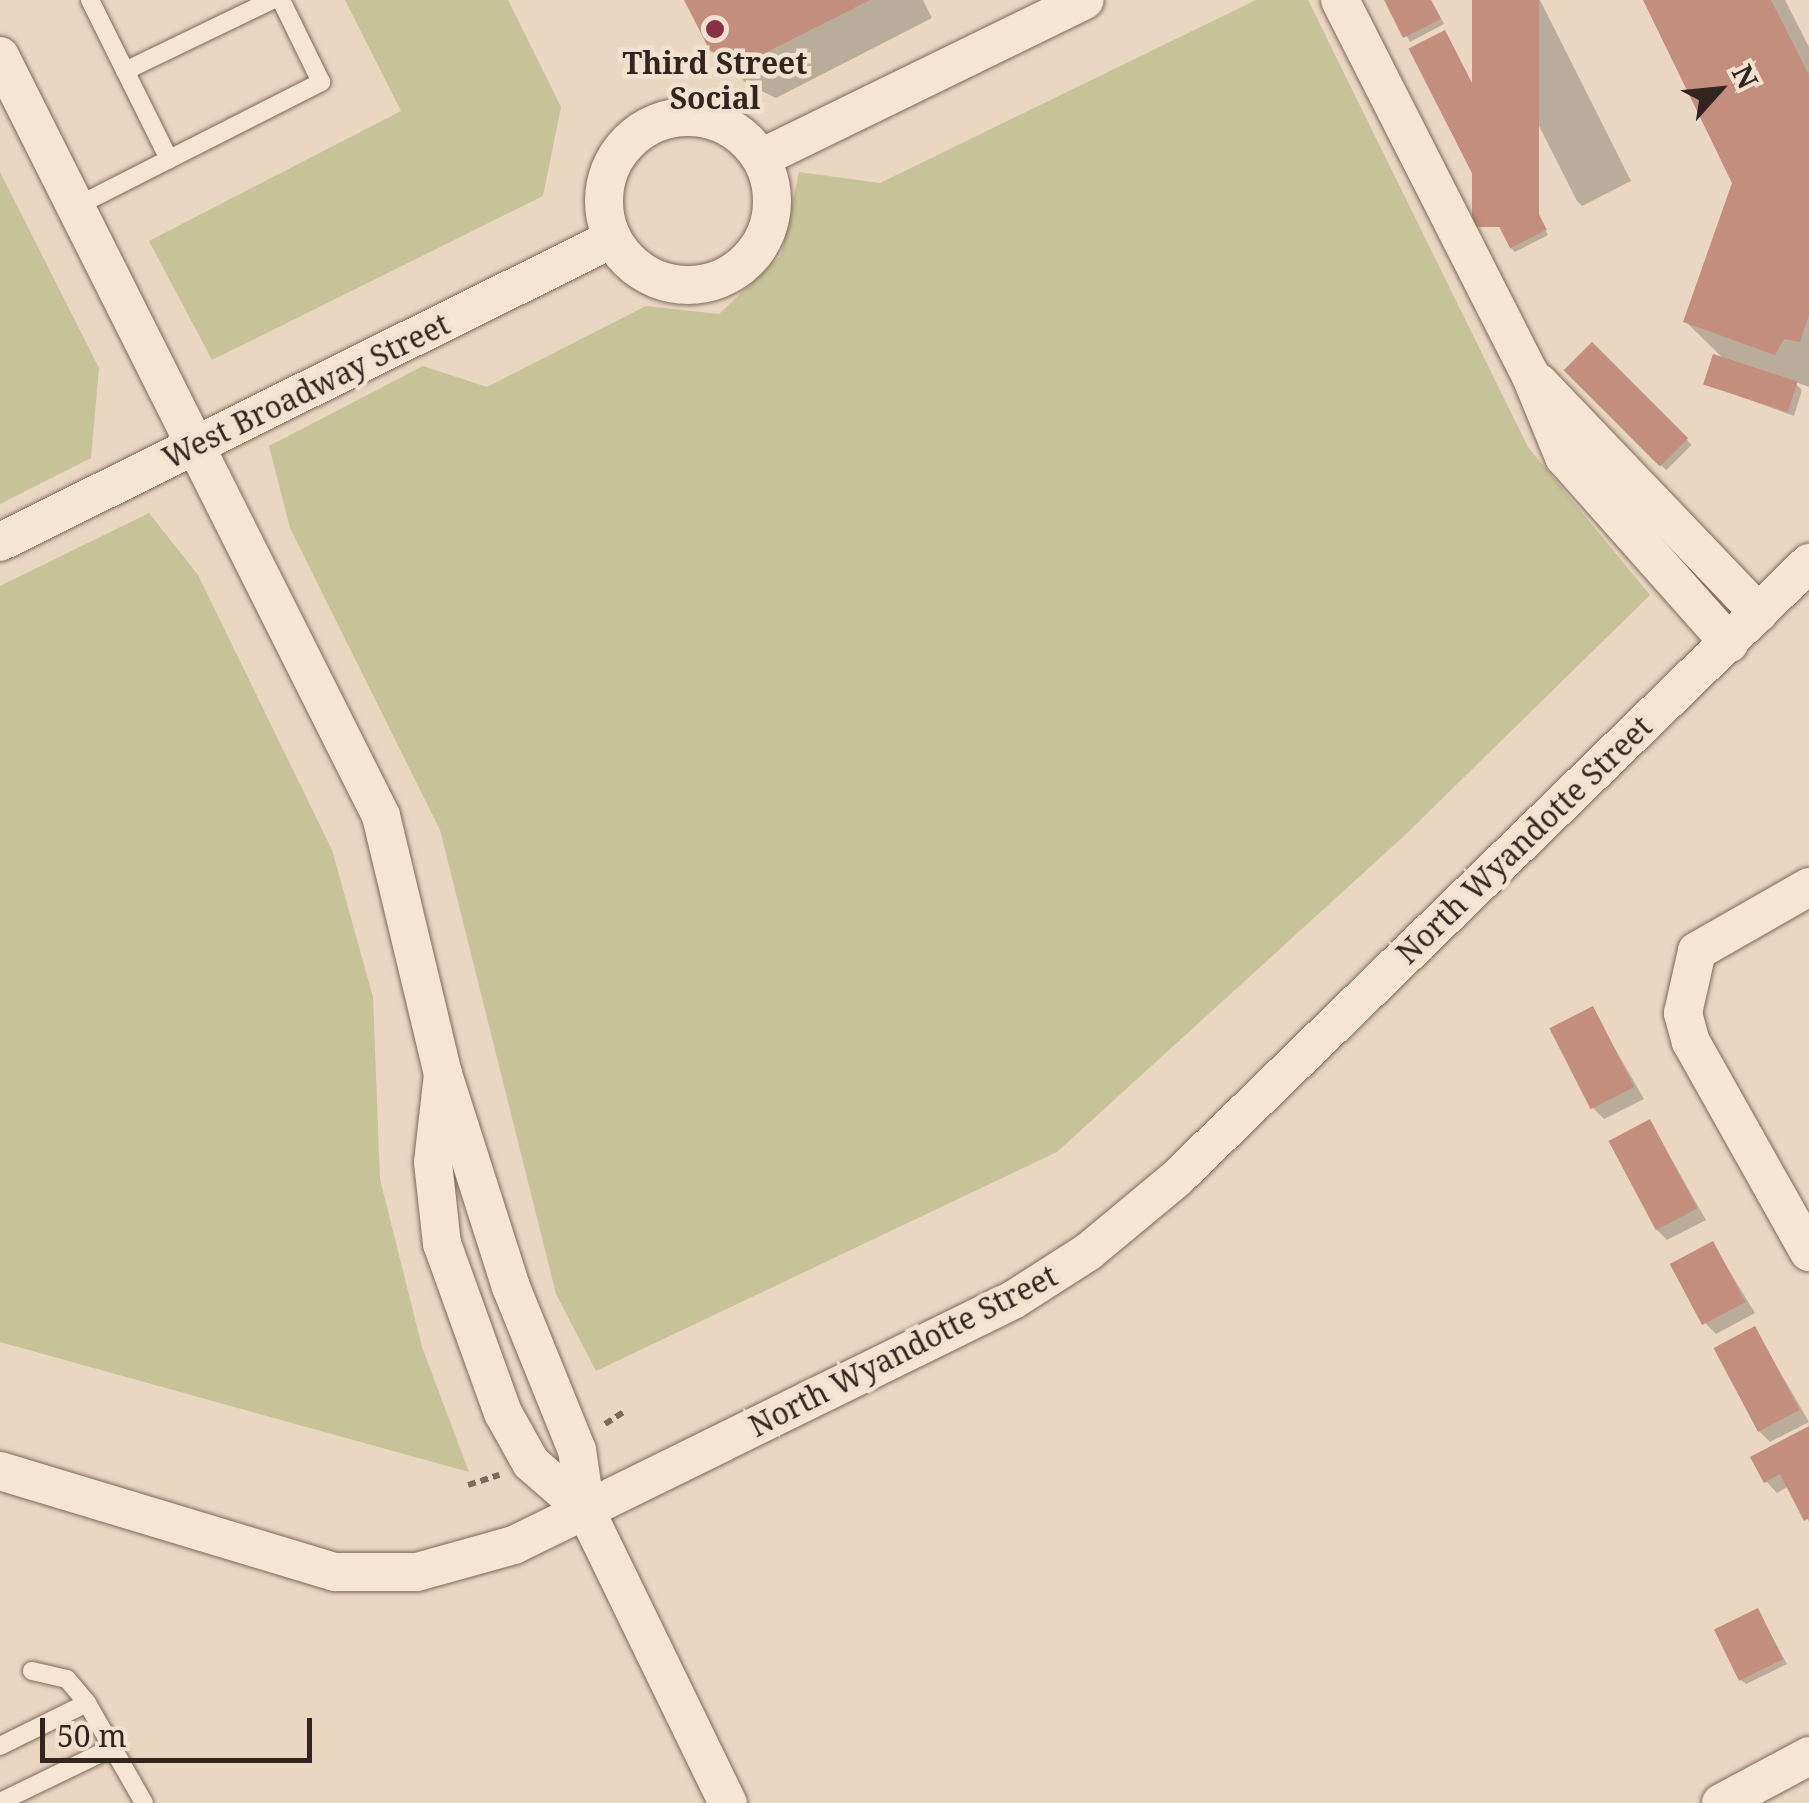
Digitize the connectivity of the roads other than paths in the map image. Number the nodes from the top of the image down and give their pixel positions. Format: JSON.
{"nodes":[{"id":1,"x":90,"y":0,"type":"edge"},
{"id":2,"x":272,"y":0,"type":"edge"},
{"id":3,"x":281,"y":0,"type":"edge"},
{"id":4,"x":1085,"y":0,"type":"edge"},
{"id":5,"x":1340,"y":0,"type":"edge"},
{"id":6,"x":0,"y":56,"type":"edge"},
{"id":7,"x":125,"y":71,"type":"junction"},
{"id":8,"x":760,"y":158,"type":"junction"},
{"id":9,"x":169,"y":160,"type":"junction"},
{"id":10,"x":77,"y":206,"type":"junction"},
{"id":11,"x":612,"y":239,"type":"junction"},
{"id":12,"x":1530,"y":374,"type":"junction"},
{"id":13,"x":198,"y":444,"type":"junction"},
{"id":14,"x":0,"y":542,"type":"edge"},
{"id":15,"x":1809,"y":563,"type":"edge"},
{"id":16,"x":1759,"y":613,"type":"junction"},
{"id":17,"x":1729,"y":643,"type":"junction"},
{"id":18,"x":1809,"y":887,"type":"edge"},
{"id":19,"x":443,"y":1074,"type":"junction"},
{"id":20,"x":1809,"y":1252,"type":"edge"},
{"id":21,"x":0,"y":1471,"type":"edge"},
{"id":22,"x":586,"y":1511,"type":"junction"},
{"id":23,"x":32,"y":1671,"type":"dead end"},
{"id":24,"x":87,"y":1703,"type":"junction"},
{"id":25,"x":0,"y":1746,"type":"edge"},
{"id":26,"x":114,"y":1747,"type":"junction"},
{"id":27,"x":1809,"y":1756,"type":"edge"},
{"id":28,"x":0,"y":1802,"type":"edge"},
{"id":29,"x":144,"y":1803,"type":"edge"},
{"id":30,"x":728,"y":1803,"type":"edge"},
{"id":31,"x":1720,"y":1803,"type":"edge"}],
"edges":[{"from":1,"to":7,"type":"lane"},
{"from":2,"to":7,"type":"lane"},
{"from":3,"to":9,"type":"lane"},
{"from":4,"to":8,"type":"street"},
{"from":5,"to":12,"type":"street"},
{"from":6,"to":10,"type":"street"},
{"from":7,"to":9,"type":"lane"},
{"from":8,"to":11,"type":"street"},
{"from":8,"to":11,"type":"street"},
{"from":9,"to":10,"type":"lane"},
{"from":10,"to":13,"type":"street"},
{"from":11,"to":13,"type":"street","name":"West Broadway Street"},
{"from":12,"to":16,"type":"street"},
{"from":12,"to":17,"type":"street"},
{"from":13,"to":14,"type":"street","name":"West Broadway Street"},
{"from":13,"to":19,"type":"street"},
{"from":15,"to":16,"type":"street","name":"North Wyandotte Street"},
{"from":16,"to":17,"type":"street","name":"North Wyandotte Street"},
{"from":17,"to":22,"type":"street","name":"North Wyandotte Street"},
{"from":18,"to":20,"type":"street"},
{"from":19,"to":22,"type":"street"},
{"from":19,"to":22,"type":"street"},
{"from":21,"to":22,"type":"street","name":"North Wyandotte Street"},
{"from":22,"to":30,"type":"street"},
{"from":23,"to":24,"type":"lane"},
{"from":24,"to":25,"type":"lane"},
{"from":24,"to":26,"type":"lane"},
{"from":26,"to":28,"type":"lane"},
{"from":26,"to":29,"type":"lane"},
{"from":27,"to":31,"type":"street"}]}
